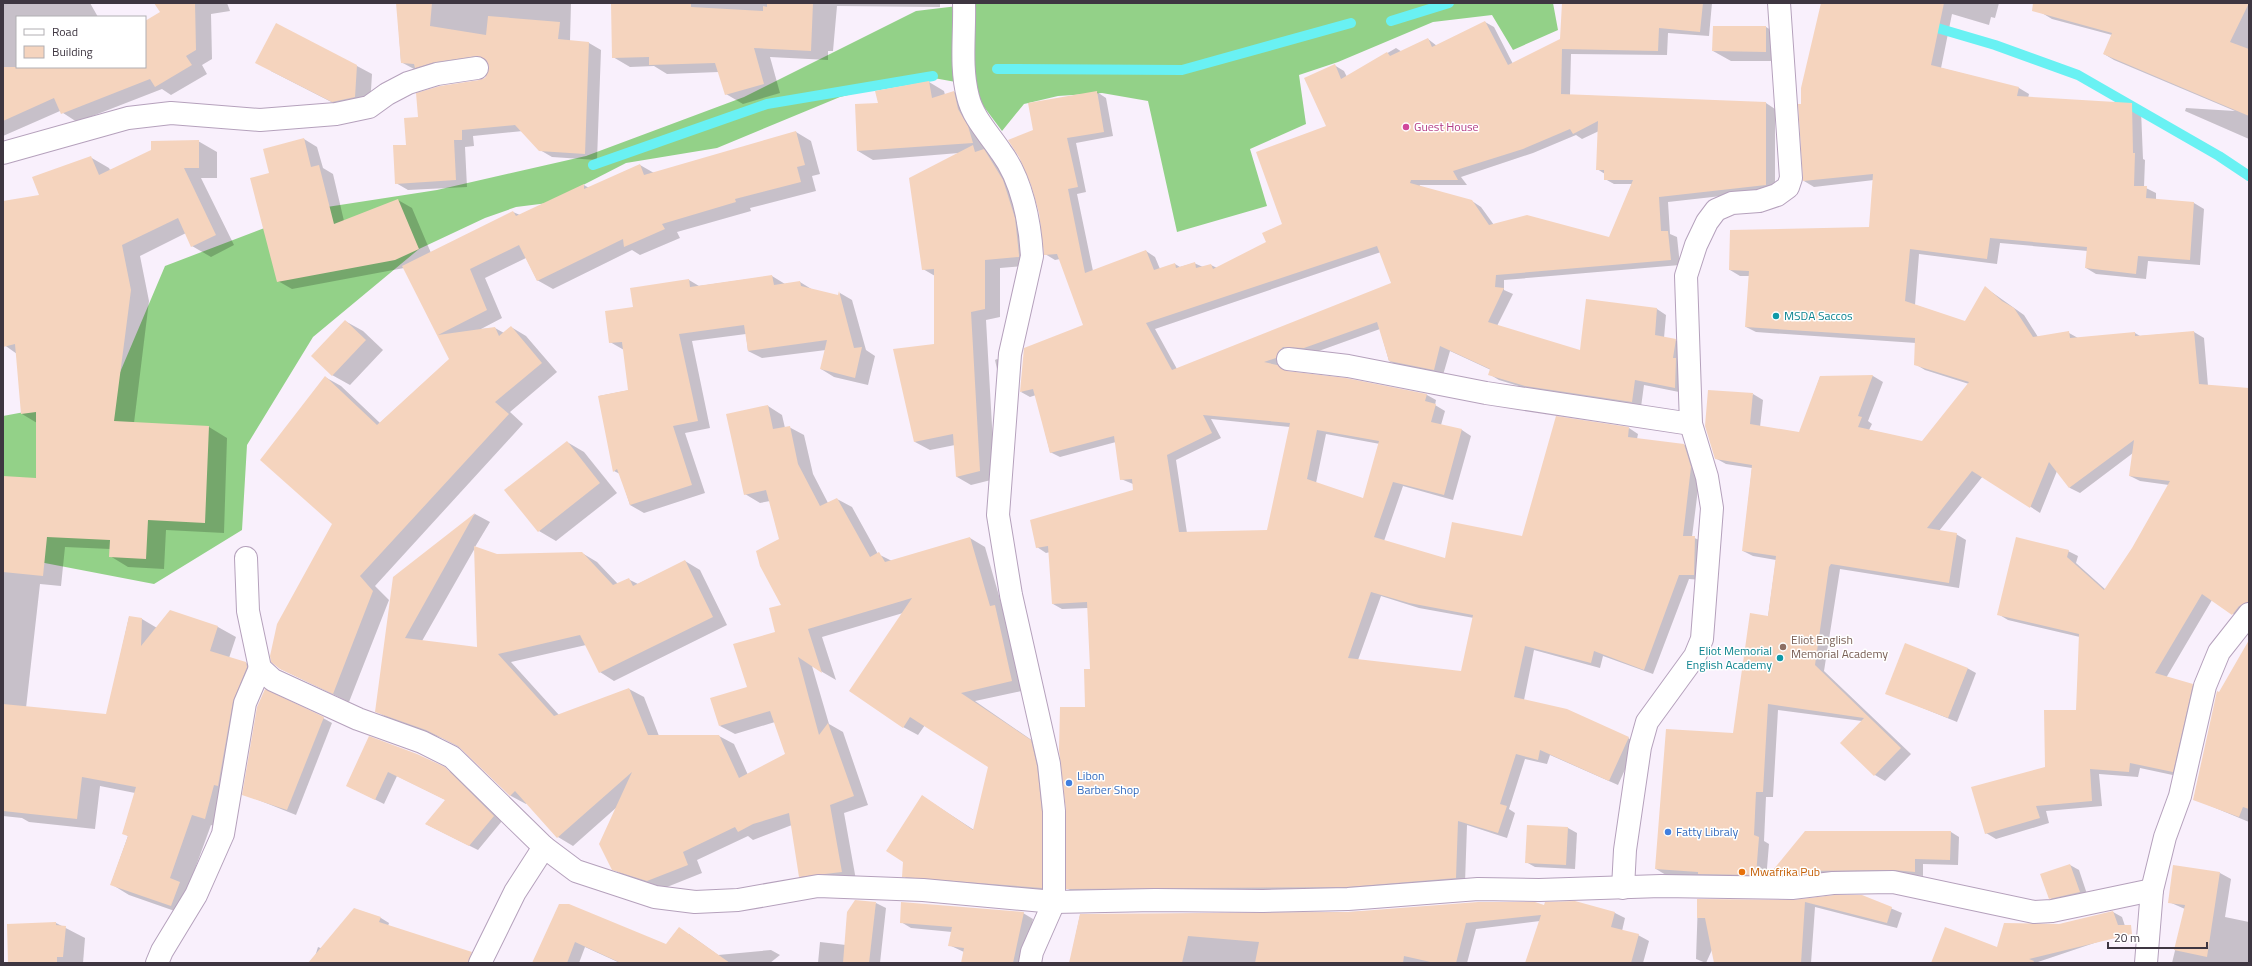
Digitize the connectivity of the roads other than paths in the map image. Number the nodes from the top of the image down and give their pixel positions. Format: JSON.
{"nodes":[{"id":1,"x":964,"y":3,"type":"edge"},
{"id":2,"x":1779,"y":3,"type":"edge"},
{"id":3,"x":477,"y":68,"type":"dead end"},
{"id":4,"x":3,"y":153,"type":"edge"},
{"id":5,"x":1288,"y":359,"type":"dead end"},
{"id":6,"x":1691,"y":424,"type":"junction"},
{"id":7,"x":246,"y":558,"type":"dead end"},
{"id":8,"x":2249,"y":614,"type":"edge"},
{"id":9,"x":260,"y":668,"type":"junction"},
{"id":10,"x":544,"y":847,"type":"junction"},
{"id":11,"x":1623,"y":888,"type":"junction"},
{"id":12,"x":2152,"y":890,"type":"junction"},
{"id":13,"x":1054,"y":902,"type":"junction"},
{"id":14,"x":157,"y":963,"type":"edge"},
{"id":15,"x":480,"y":963,"type":"edge"},
{"id":16,"x":1030,"y":963,"type":"edge"},
{"id":17,"x":2146,"y":963,"type":"edge"}],
"edges":[{"from":1,"to":13,"type":"street"},
{"from":2,"to":6,"type":"street"},
{"from":3,"to":4,"type":"street"},
{"from":5,"to":6,"type":"street"},
{"from":6,"to":11,"type":"street"},
{"from":7,"to":9,"type":"street"},
{"from":8,"to":12,"type":"street"},
{"from":9,"to":10,"type":"street"},
{"from":9,"to":14,"type":"street"},
{"from":10,"to":13,"type":"street"},
{"from":10,"to":15,"type":"street"},
{"from":11,"to":12,"type":"street"},
{"from":11,"to":13,"type":"street"},
{"from":12,"to":17,"type":"street"},
{"from":13,"to":16,"type":"street"}]}
